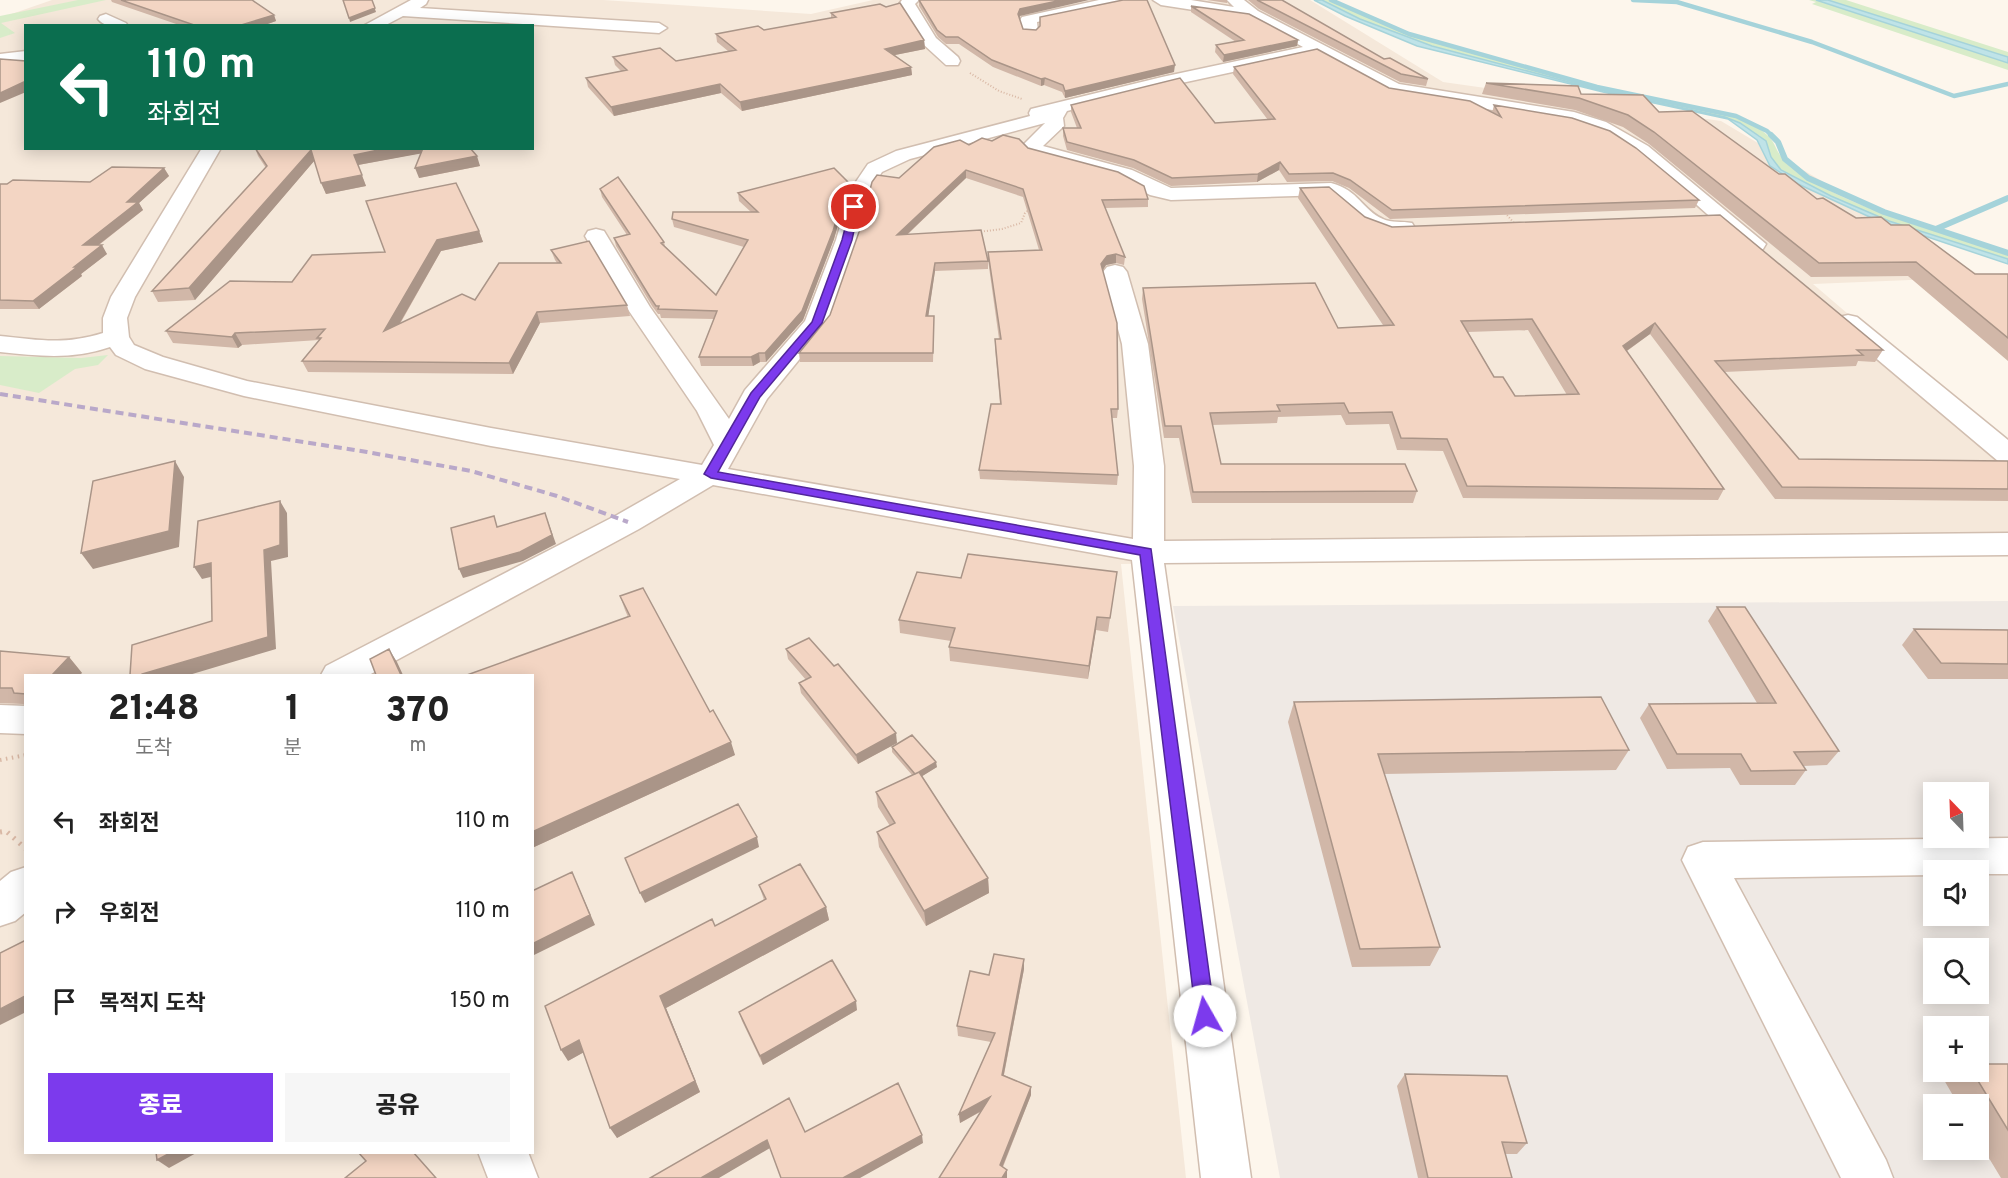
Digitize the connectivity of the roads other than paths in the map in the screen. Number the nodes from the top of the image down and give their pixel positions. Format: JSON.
{"nodes":[{"id":1,"x":422,"y":0,"type":"edge"},
{"id":2,"x":911,"y":0,"type":"edge"},
{"id":3,"x":1121,"y":0,"type":"edge"},
{"id":4,"x":1163,"y":0,"type":"edge"},
{"id":5,"x":1235,"y":0,"type":"edge"},
{"id":6,"x":401,"y":11,"type":"junction"},
{"id":7,"x":1253,"y":14,"type":"junction"},
{"id":8,"x":375,"y":24,"type":"edge"},
{"id":9,"x":659,"y":28,"type":"dead end"},
{"id":10,"x":1030,"y":31,"type":"edge"},
{"id":11,"x":1317,"y":49,"type":"junction"},
{"id":12,"x":24,"y":56,"type":"edge"},
{"id":13,"x":0,"y":59,"type":"edge"},
{"id":14,"x":952,"y":61,"type":"road end"},
{"id":15,"x":1059,"y":108,"type":"junction"},
{"id":16,"x":1025,"y":116,"type":"dead end"},
{"id":17,"x":211,"y":150,"type":"edge"},
{"id":18,"x":1721,"y":216,"type":"junction"},
{"id":19,"x":1687,"y":217,"type":"edge"},
{"id":20,"x":1423,"y":227,"type":"edge"},
{"id":21,"x":596,"y":236,"type":"dead end"},
{"id":22,"x":1766,"y":254,"type":"edge"},
{"id":23,"x":1115,"y":272,"type":"dead end"},
{"id":24,"x":1830,"y":307,"type":"edge"},
{"id":25,"x":116,"y":337,"type":"junction"},
{"id":26,"x":0,"y":344,"type":"edge"},
{"id":27,"x":728,"y":445,"type":"junction"},
{"id":28,"x":2008,"y":455,"type":"edge"},
{"id":29,"x":711,"y":474,"type":"junction"},
{"id":30,"x":2008,"y":544,"type":"edge"},
{"id":31,"x":1146,"y":552,"type":"junction"},
{"id":32,"x":341,"y":674,"type":"edge"},
{"id":33,"x":0,"y":719,"type":"edge"},
{"id":34,"x":24,"y":720,"type":"edge"},
{"id":35,"x":2008,"y":856,"type":"edge"},
{"id":36,"x":24,"y":887,"type":"edge"},
{"id":37,"x":0,"y":907,"type":"edge"},
{"id":38,"x":504,"y":1154,"type":"edge"},
{"id":39,"x":513,"y":1178,"type":"edge"},
{"id":40,"x":1226,"y":1178,"type":"edge"},
{"id":41,"x":1868,"y":1178,"type":"edge"}],
"edges":[{"from":1,"to":6,"type":"street"},
{"from":2,"to":14,"type":"street"},
{"from":3,"to":10,"type":"street"},
{"from":4,"to":7,"type":"street"},
{"from":5,"to":7,"type":"street"},
{"from":6,"to":8,"type":"street"},
{"from":6,"to":9,"type":"street"},
{"from":7,"to":11,"type":"street"},
{"from":11,"to":15,"type":"street"},
{"from":11,"to":18,"type":"street"},
{"from":12,"to":13,"type":"street"},
{"from":15,"to":16,"type":"street"},
{"from":15,"to":20,"type":"street"},
{"from":15,"to":27,"type":"street"},
{"from":17,"to":25,"type":"street"},
{"from":18,"to":19,"type":"street"},
{"from":18,"to":22,"type":"street"},
{"from":21,"to":27,"type":"street"},
{"from":23,"to":31,"type":"street"},
{"from":24,"to":28,"type":"street"},
{"from":25,"to":26,"type":"street"},
{"from":25,"to":29,"type":"street"},
{"from":27,"to":29,"type":"street"},
{"from":29,"to":31,"type":"street"},
{"from":29,"to":32,"type":"street"},
{"from":30,"to":31,"type":"street"},
{"from":31,"to":40,"type":"street"},
{"from":33,"to":34,"type":"street"},
{"from":35,"to":41,"type":"street"},
{"from":36,"to":37,"type":"street"},
{"from":38,"to":39,"type":"street"}]}
